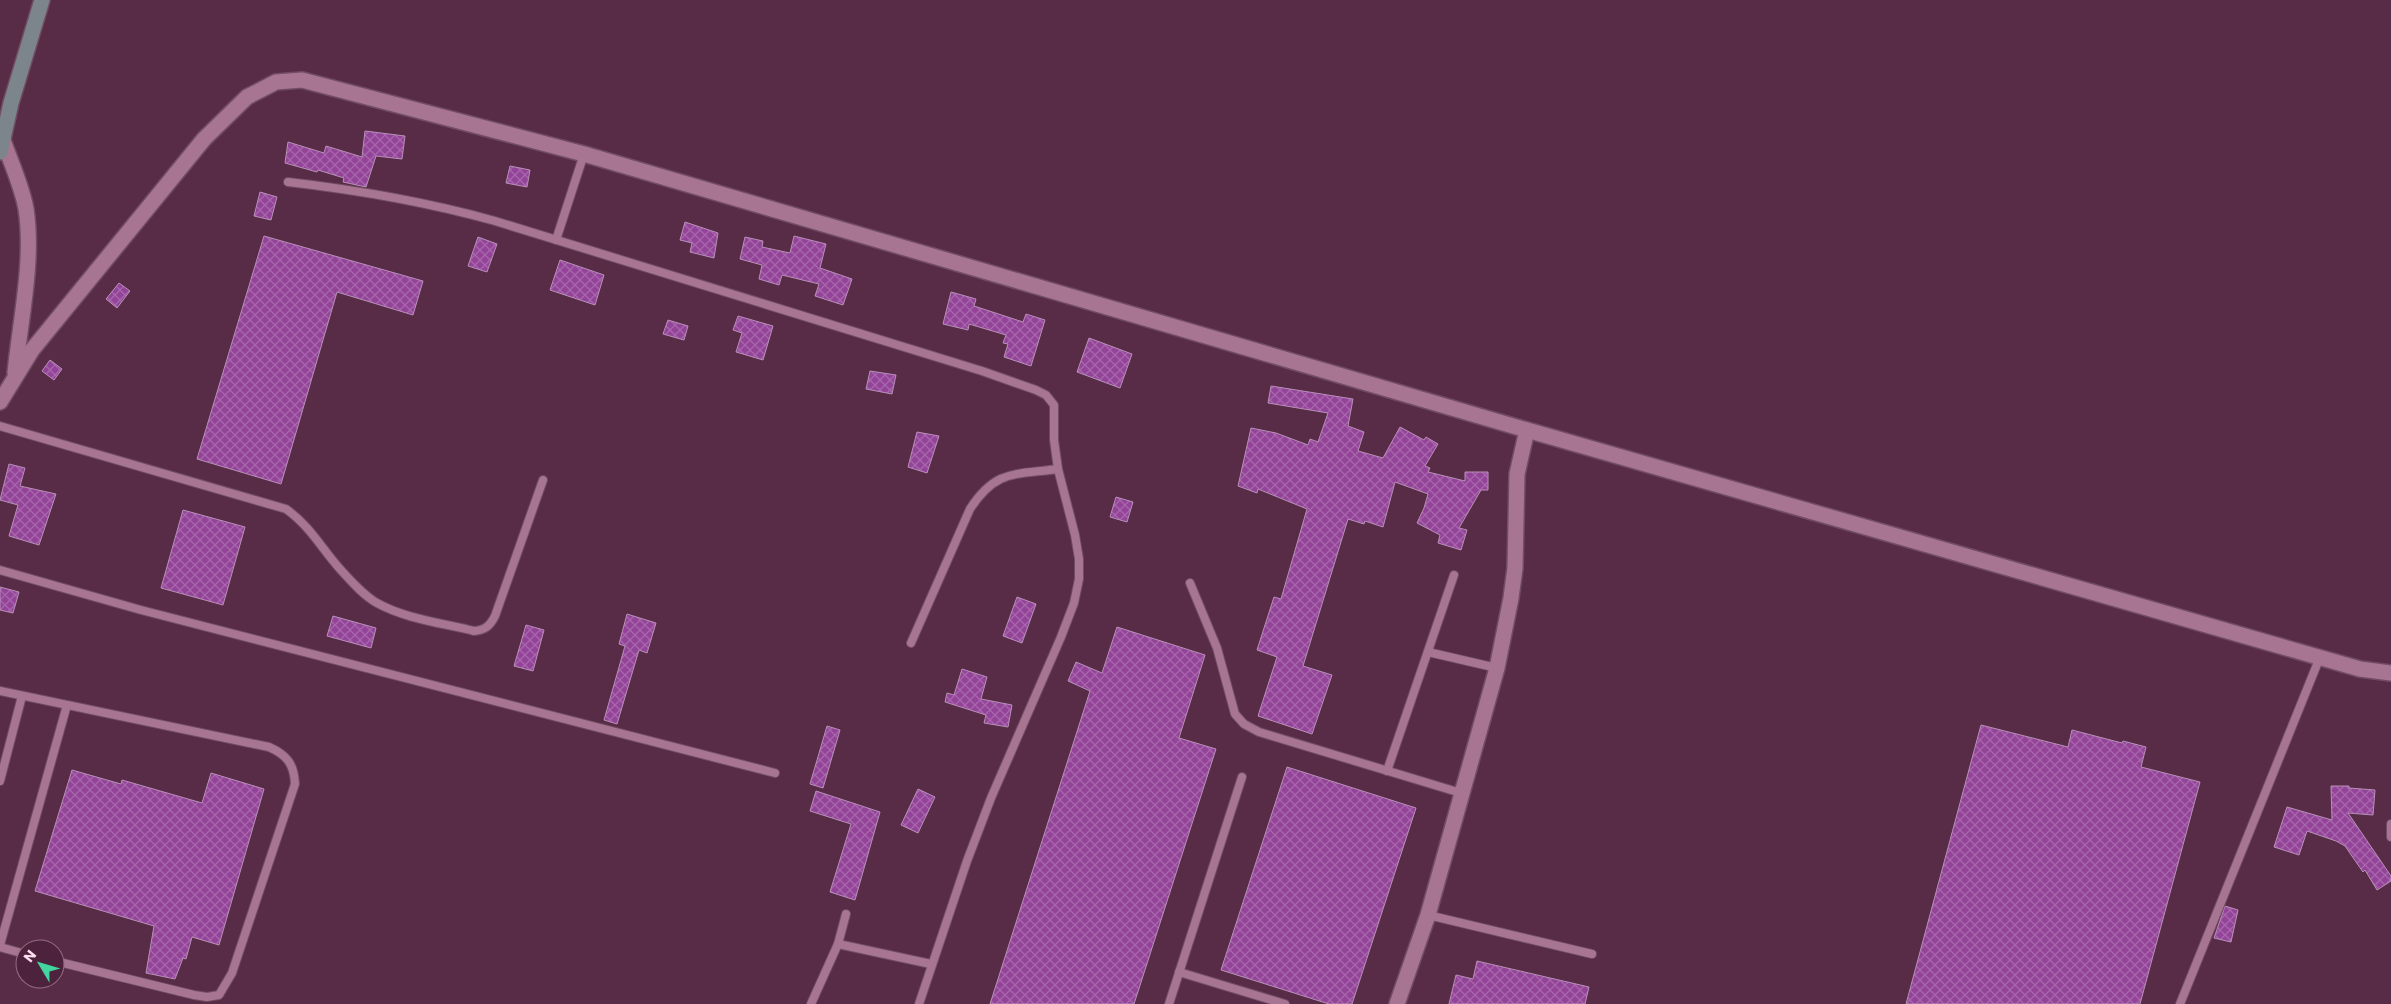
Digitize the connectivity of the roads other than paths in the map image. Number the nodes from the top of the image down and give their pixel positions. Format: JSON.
{"nodes":[{"id":1,"x":42,"y":0,"type":"edge"},
{"id":2,"x":6,"y":101,"type":"edge"},
{"id":3,"x":1,"y":146,"type":"edge"},
{"id":4,"x":584,"y":154,"type":"junction"},
{"id":5,"x":288,"y":182,"type":"dead end"},
{"id":6,"x":556,"y":240,"type":"junction"},
{"id":7,"x":14,"y":377,"type":"junction"},
{"id":8,"x":0,"y":402,"type":"edge"},
{"id":9,"x":0,"y":426,"type":"edge"},
{"id":10,"x":1526,"y":430,"type":"junction"},
{"id":11,"x":1058,"y":469,"type":"junction"},
{"id":12,"x":543,"y":480,"type":"dead end"},
{"id":13,"x":0,"y":570,"type":"edge"},
{"id":14,"x":1454,"y":575,"type":"dead end"},
{"id":15,"x":1190,"y":584,"type":"dead end"},
{"id":16,"x":911,"y":643,"type":"dead end"},
{"id":17,"x":1428,"y":652,"type":"junction"},
{"id":18,"x":2320,"y":657,"type":"junction"},
{"id":19,"x":1497,"y":668,"type":"junction"},
{"id":20,"x":2391,"y":673,"type":"edge"},
{"id":21,"x":0,"y":691,"type":"edge"},
{"id":22,"x":22,"y":696,"type":"junction"},
{"id":23,"x":67,"y":705,"type":"junction"},
{"id":24,"x":1387,"y":771,"type":"junction"},
{"id":25,"x":775,"y":773,"type":"dead end"},
{"id":26,"x":1242,"y":777,"type":"dead end"},
{"id":27,"x":0,"y":781,"type":"edge"},
{"id":28,"x":1461,"y":793,"type":"junction"},
{"id":29,"x":2391,"y":824,"type":"edge"},
{"id":30,"x":2391,"y":837,"type":"edge"},
{"id":31,"x":846,"y":914,"type":"dead end"},
{"id":32,"x":1428,"y":915,"type":"junction"},
{"id":33,"x":838,"y":944,"type":"junction"},
{"id":34,"x":0,"y":946,"type":"edge"},
{"id":35,"x":15,"y":951,"type":"edge"},
{"id":36,"x":1592,"y":954,"type":"dead end"},
{"id":37,"x":65,"y":963,"type":"edge"},
{"id":38,"x":931,"y":964,"type":"junction"},
{"id":39,"x":1179,"y":972,"type":"junction"},
{"id":40,"x":811,"y":1004,"type":"edge"},
{"id":41,"x":919,"y":1004,"type":"edge"},
{"id":42,"x":1169,"y":1004,"type":"edge"},
{"id":43,"x":1285,"y":1004,"type":"edge"},
{"id":44,"x":1396,"y":1004,"type":"edge"},
{"id":45,"x":2180,"y":1004,"type":"edge"}],
"edges":[{"from":1,"to":2,"type":"main road"},
{"from":2,"to":3,"type":"main road"},
{"from":3,"to":7,"type":"street"},
{"from":4,"to":6,"type":"lane"},
{"from":4,"to":7,"type":"street"},
{"from":4,"to":10,"type":"street"},
{"from":5,"to":6,"type":"lane"},
{"from":6,"to":11,"type":"lane"},
{"from":7,"to":8,"type":"street"},
{"from":9,"to":12,"type":"lane"},
{"from":10,"to":18,"type":"street"},
{"from":10,"to":19,"type":"street"},
{"from":11,"to":16,"type":"lane"},
{"from":11,"to":38,"type":"lane"},
{"from":13,"to":25,"type":"lane"},
{"from":14,"to":17,"type":"lane"},
{"from":15,"to":24,"type":"lane"},
{"from":17,"to":19,"type":"lane"},
{"from":17,"to":24,"type":"lane"},
{"from":18,"to":20,"type":"street"},
{"from":18,"to":45,"type":"lane"},
{"from":19,"to":28,"type":"street"},
{"from":21,"to":22,"type":"lane"},
{"from":22,"to":23,"type":"lane"},
{"from":22,"to":27,"type":"lane"},
{"from":23,"to":34,"type":"lane"},
{"from":23,"to":37,"type":"lane"},
{"from":24,"to":28,"type":"lane"},
{"from":26,"to":39,"type":"lane"},
{"from":28,"to":32,"type":"street"},
{"from":29,"to":30,"type":"lane"},
{"from":31,"to":33,"type":"lane"},
{"from":32,"to":36,"type":"lane"},
{"from":32,"to":44,"type":"street"},
{"from":33,"to":38,"type":"lane"},
{"from":33,"to":40,"type":"lane"},
{"from":34,"to":35,"type":"lane"},
{"from":38,"to":41,"type":"lane"},
{"from":39,"to":42,"type":"lane"},
{"from":39,"to":43,"type":"lane"}]}
